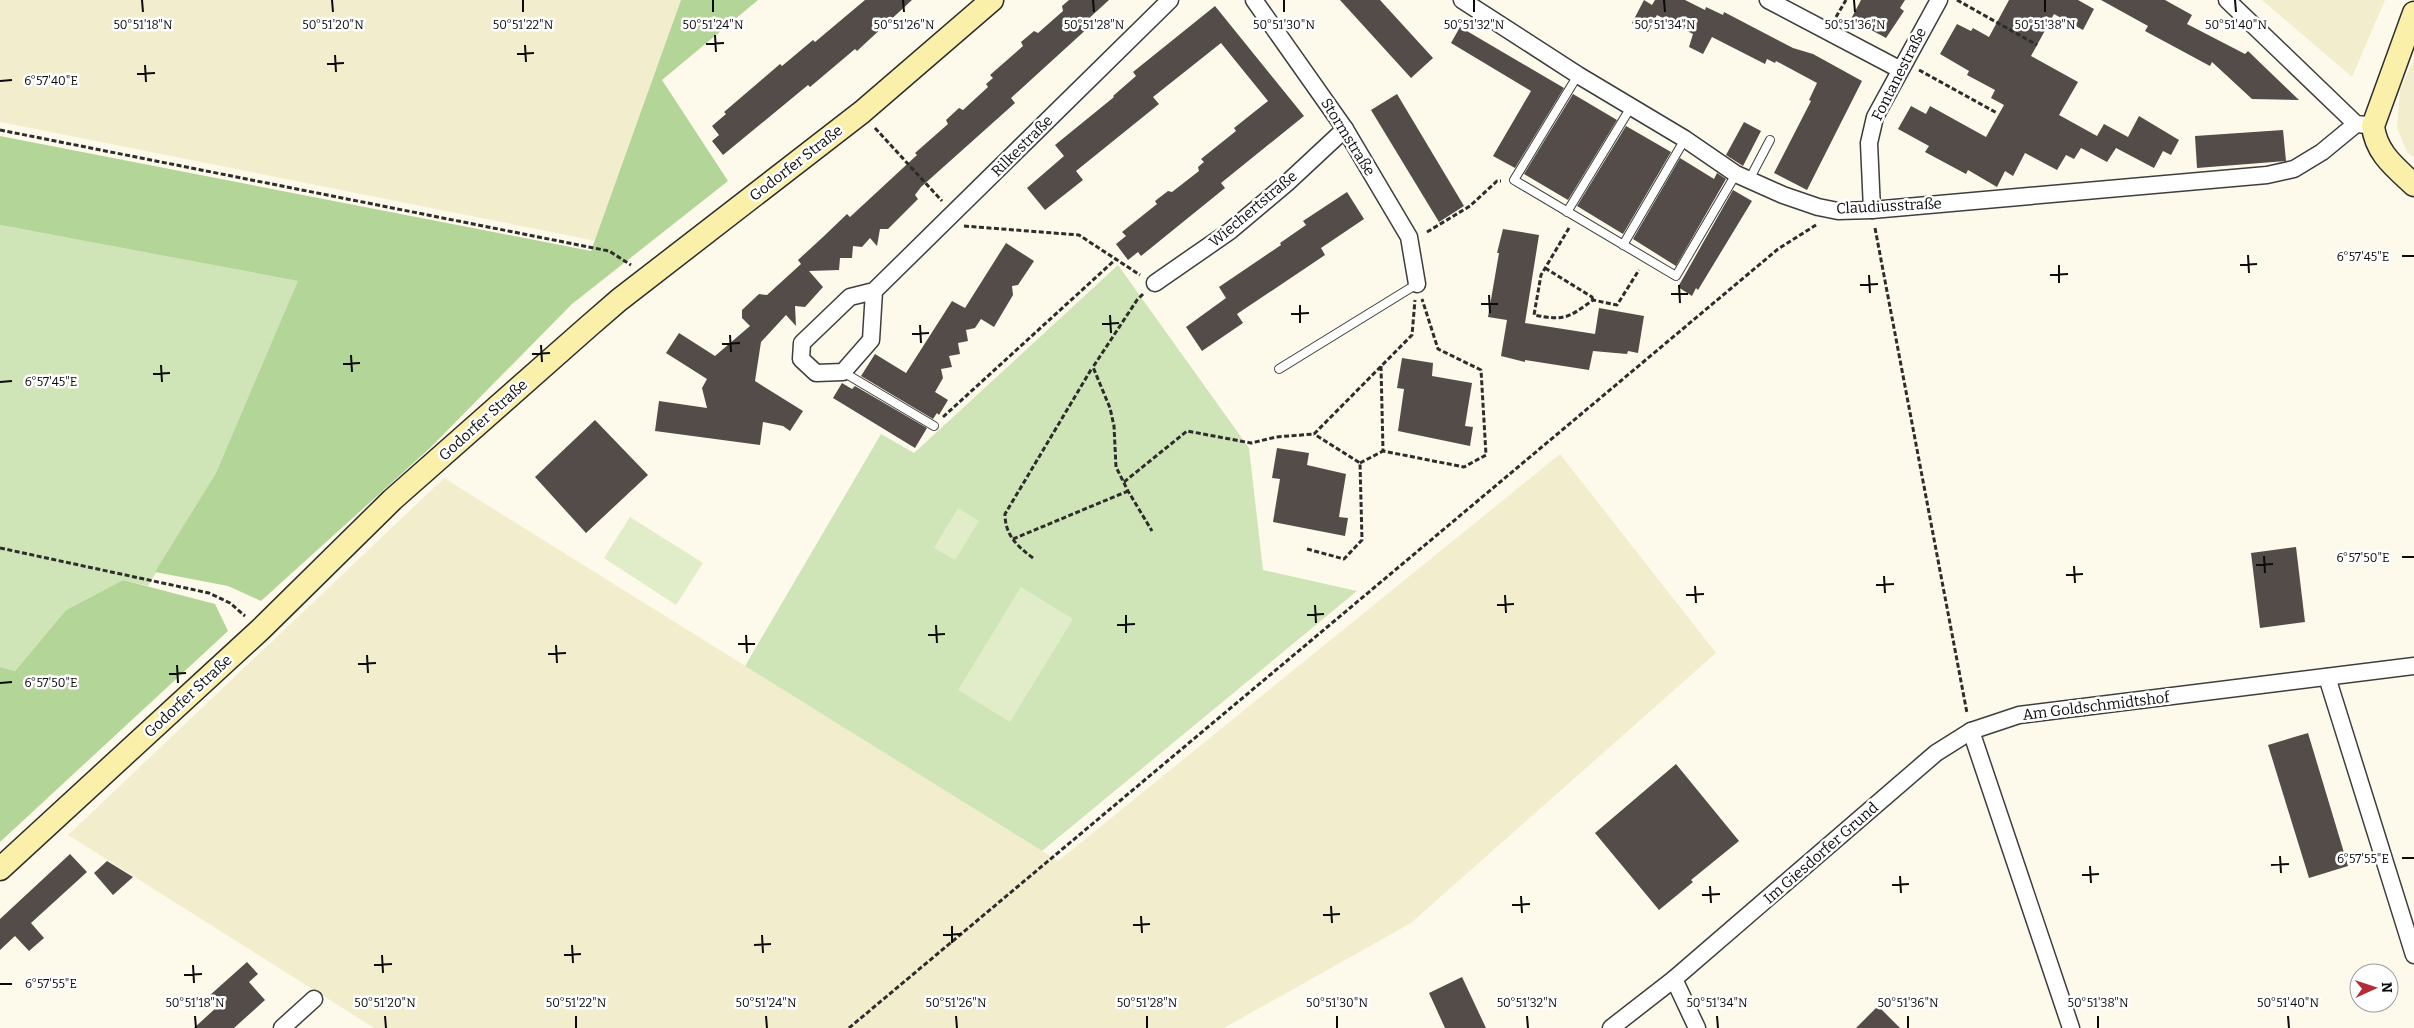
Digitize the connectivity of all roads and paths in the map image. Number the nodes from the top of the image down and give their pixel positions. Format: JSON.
{"nodes":[{"id":1,"x":992,"y":0,"type":"edge"},
{"id":2,"x":1170,"y":0,"type":"edge"},
{"id":3,"x":1462,"y":0,"type":"edge"},
{"id":4,"x":1768,"y":0,"type":"edge"},
{"id":5,"x":1939,"y":0,"type":"edge"},
{"id":6,"x":1957,"y":0,"type":"edge"},
{"id":7,"x":2226,"y":0,"type":"edge"},
{"id":8,"x":1262,"y":3,"type":"edge"},
{"id":9,"x":2414,"y":13,"type":"edge"},
{"id":10,"x":2037,"y":45,"type":"dead end"},
{"id":11,"x":1901,"y":65,"type":"junction"},
{"id":12,"x":1578,"y":76,"type":"junction"},
{"id":13,"x":1631,"y":107,"type":"junction"},
{"id":14,"x":862,"y":112,"type":"junction"},
{"id":15,"x":1997,"y":113,"type":"dead end"},
{"id":16,"x":2365,"y":125,"type":"junction"},
{"id":17,"x":1345,"y":129,"type":"junction"},
{"id":18,"x":0,"y":130,"type":"edge"},
{"id":19,"x":1685,"y":138,"type":"junction"},
{"id":20,"x":1770,"y":140,"type":"dead end"},
{"id":21,"x":1742,"y":177,"type":"junction"},
{"id":22,"x":1514,"y":180,"type":"junction"},
{"id":23,"x":2414,"y":185,"type":"edge"},
{"id":24,"x":1872,"y":210,"type":"junction"},
{"id":25,"x":1838,"y":211,"type":"junction"},
{"id":26,"x":1567,"y":212,"type":"junction"},
{"id":27,"x":954,"y":214,"type":"junction"},
{"id":28,"x":1576,"y":217,"type":"junction"},
{"id":29,"x":1410,"y":242,"type":"junction"},
{"id":30,"x":1623,"y":245,"type":"junction"},
{"id":31,"x":1116,"y":258,"type":"junction"},
{"id":32,"x":1644,"y":258,"type":"junction"},
{"id":33,"x":632,"y":266,"type":"dead end"},
{"id":34,"x":1545,"y":268,"type":"junction"},
{"id":35,"x":1155,"y":283,"type":"junction"},
{"id":36,"x":1417,"y":284,"type":"junction"},
{"id":37,"x":874,"y":291,"type":"junction"},
{"id":38,"x":1593,"y":300,"type":"junction"},
{"id":39,"x":1381,"y":366,"type":"junction"},
{"id":40,"x":1093,"y":367,"type":"junction"},
{"id":41,"x":1279,"y":369,"type":"dead end"},
{"id":42,"x":843,"y":372,"type":"junction"},
{"id":43,"x":934,"y":426,"type":"joint"},
{"id":44,"x":1314,"y":434,"type":"junction"},
{"id":45,"x":1383,"y":451,"type":"junction"},
{"id":46,"x":1360,"y":463,"type":"junction"},
{"id":47,"x":1124,"y":482,"type":"junction"},
{"id":48,"x":1128,"y":491,"type":"junction"},
{"id":49,"x":1152,"y":531,"type":"dead end"},
{"id":50,"x":1013,"y":539,"type":"junction"},
{"id":51,"x":0,"y":548,"type":"edge"},
{"id":52,"x":1307,"y":549,"type":"dead end"},
{"id":53,"x":1033,"y":558,"type":"dead end"},
{"id":54,"x":261,"y":629,"type":"junction"},
{"id":55,"x":2414,"y":666,"type":"edge"},
{"id":56,"x":2327,"y":677,"type":"junction"},
{"id":57,"x":1971,"y":731,"type":"junction"},
{"id":58,"x":0,"y":869,"type":"edge"},
{"id":59,"x":2414,"y":955,"type":"edge"},
{"id":60,"x":1674,"y":980,"type":"junction"},
{"id":61,"x":314,"y":998,"type":"dead end"},
{"id":62,"x":282,"y":1028,"type":"edge"},
{"id":63,"x":848,"y":1028,"type":"edge"},
{"id":64,"x":1612,"y":1028,"type":"edge"},
{"id":65,"x":1697,"y":1028,"type":"edge"},
{"id":66,"x":2071,"y":1028,"type":"edge"}],
"edges":[{"from":1,"to":14,"type":"street","name":"Godorfer Straße"},
{"from":2,"to":27,"type":"street","name":"Rilkestraße"},
{"from":3,"to":12,"type":"street","name":"Claudiusstraße"},
{"from":4,"to":11,"type":"street"},
{"from":5,"to":11,"type":"street","name":"Fontanestraße"},
{"from":6,"to":10,"type":"path"},
{"from":7,"to":16,"type":"street"},
{"from":8,"to":17,"type":"street","name":"Stormstraße"},
{"from":9,"to":16,"type":"street"},
{"from":11,"to":15,"type":"path"},
{"from":11,"to":24,"type":"street","name":"Fontanestraße"},
{"from":12,"to":13,"type":"street","name":"Claudiusstraße"},
{"from":12,"to":22,"type":"lane"},
{"from":13,"to":19,"type":"street","name":"Claudiusstraße"},
{"from":13,"to":26,"type":"lane"},
{"from":14,"to":27,"type":"path"},
{"from":14,"to":54,"type":"street","name":"Godorfer Straße"},
{"from":16,"to":23,"type":"street"},
{"from":16,"to":24,"type":"street","name":"Claudiusstraße"},
{"from":17,"to":29,"type":"street","name":"Stormstraße"},
{"from":17,"to":35,"type":"street","name":"Wiechertstraße"},
{"from":18,"to":33,"type":"path"},
{"from":19,"to":21,"type":"street","name":"Claudiusstraße"},
{"from":19,"to":30,"type":"lane"},
{"from":20,"to":21,"type":"lane"},
{"from":21,"to":25,"type":"street","name":"Claudiusstraße"},
{"from":21,"to":32,"type":"lane"},
{"from":22,"to":26,"type":"lane"},
{"from":22,"to":29,"type":"path"},
{"from":24,"to":25,"type":"street","name":"Claudiusstraße"},
{"from":24,"to":57,"type":"path"},
{"from":25,"to":63,"type":"path"},
{"from":26,"to":28,"type":"lane"},
{"from":27,"to":31,"type":"path"},
{"from":27,"to":37,"type":"street","name":"Rilkestraße"},
{"from":28,"to":30,"type":"lane"},
{"from":28,"to":34,"type":"path"},
{"from":29,"to":36,"type":"street","name":"Stormstraße"},
{"from":30,"to":32,"type":"lane"},
{"from":31,"to":35,"type":"path"},
{"from":31,"to":43,"type":"path"},
{"from":32,"to":38,"type":"path"},
{"from":34,"to":38,"type":"path"},
{"from":34,"to":38,"type":"path"},
{"from":35,"to":40,"type":"path"},
{"from":36,"to":39,"type":"path"},
{"from":36,"to":41,"type":"lane"},
{"from":36,"to":45,"type":"path"},
{"from":37,"to":42,"type":"street"},
{"from":37,"to":42,"type":"street","name":"Rilkestraße"},
{"from":39,"to":44,"type":"path"},
{"from":39,"to":45,"type":"path"},
{"from":40,"to":47,"type":"path"},
{"from":40,"to":50,"type":"path"},
{"from":42,"to":43,"type":"lane"},
{"from":44,"to":46,"type":"path"},
{"from":44,"to":47,"type":"path"},
{"from":45,"to":46,"type":"path"},
{"from":46,"to":52,"type":"path"},
{"from":47,"to":48,"type":"path"},
{"from":48,"to":49,"type":"path"},
{"from":48,"to":50,"type":"path"},
{"from":50,"to":53,"type":"path"},
{"from":51,"to":54,"type":"path"},
{"from":54,"to":58,"type":"street","name":"Godorfer Straße"},
{"from":55,"to":56,"type":"street","name":"Am Goldschmidtshof"},
{"from":56,"to":57,"type":"street","name":"Am Goldschmidtshof"},
{"from":56,"to":59,"type":"street"},
{"from":57,"to":60,"type":"street","name":"Im Giesdorfer Grund"},
{"from":57,"to":66,"type":"street"},
{"from":60,"to":64,"type":"street","name":"Im Giesdorfer Grund"},
{"from":60,"to":65,"type":"street"},
{"from":61,"to":62,"type":"street"}]}
